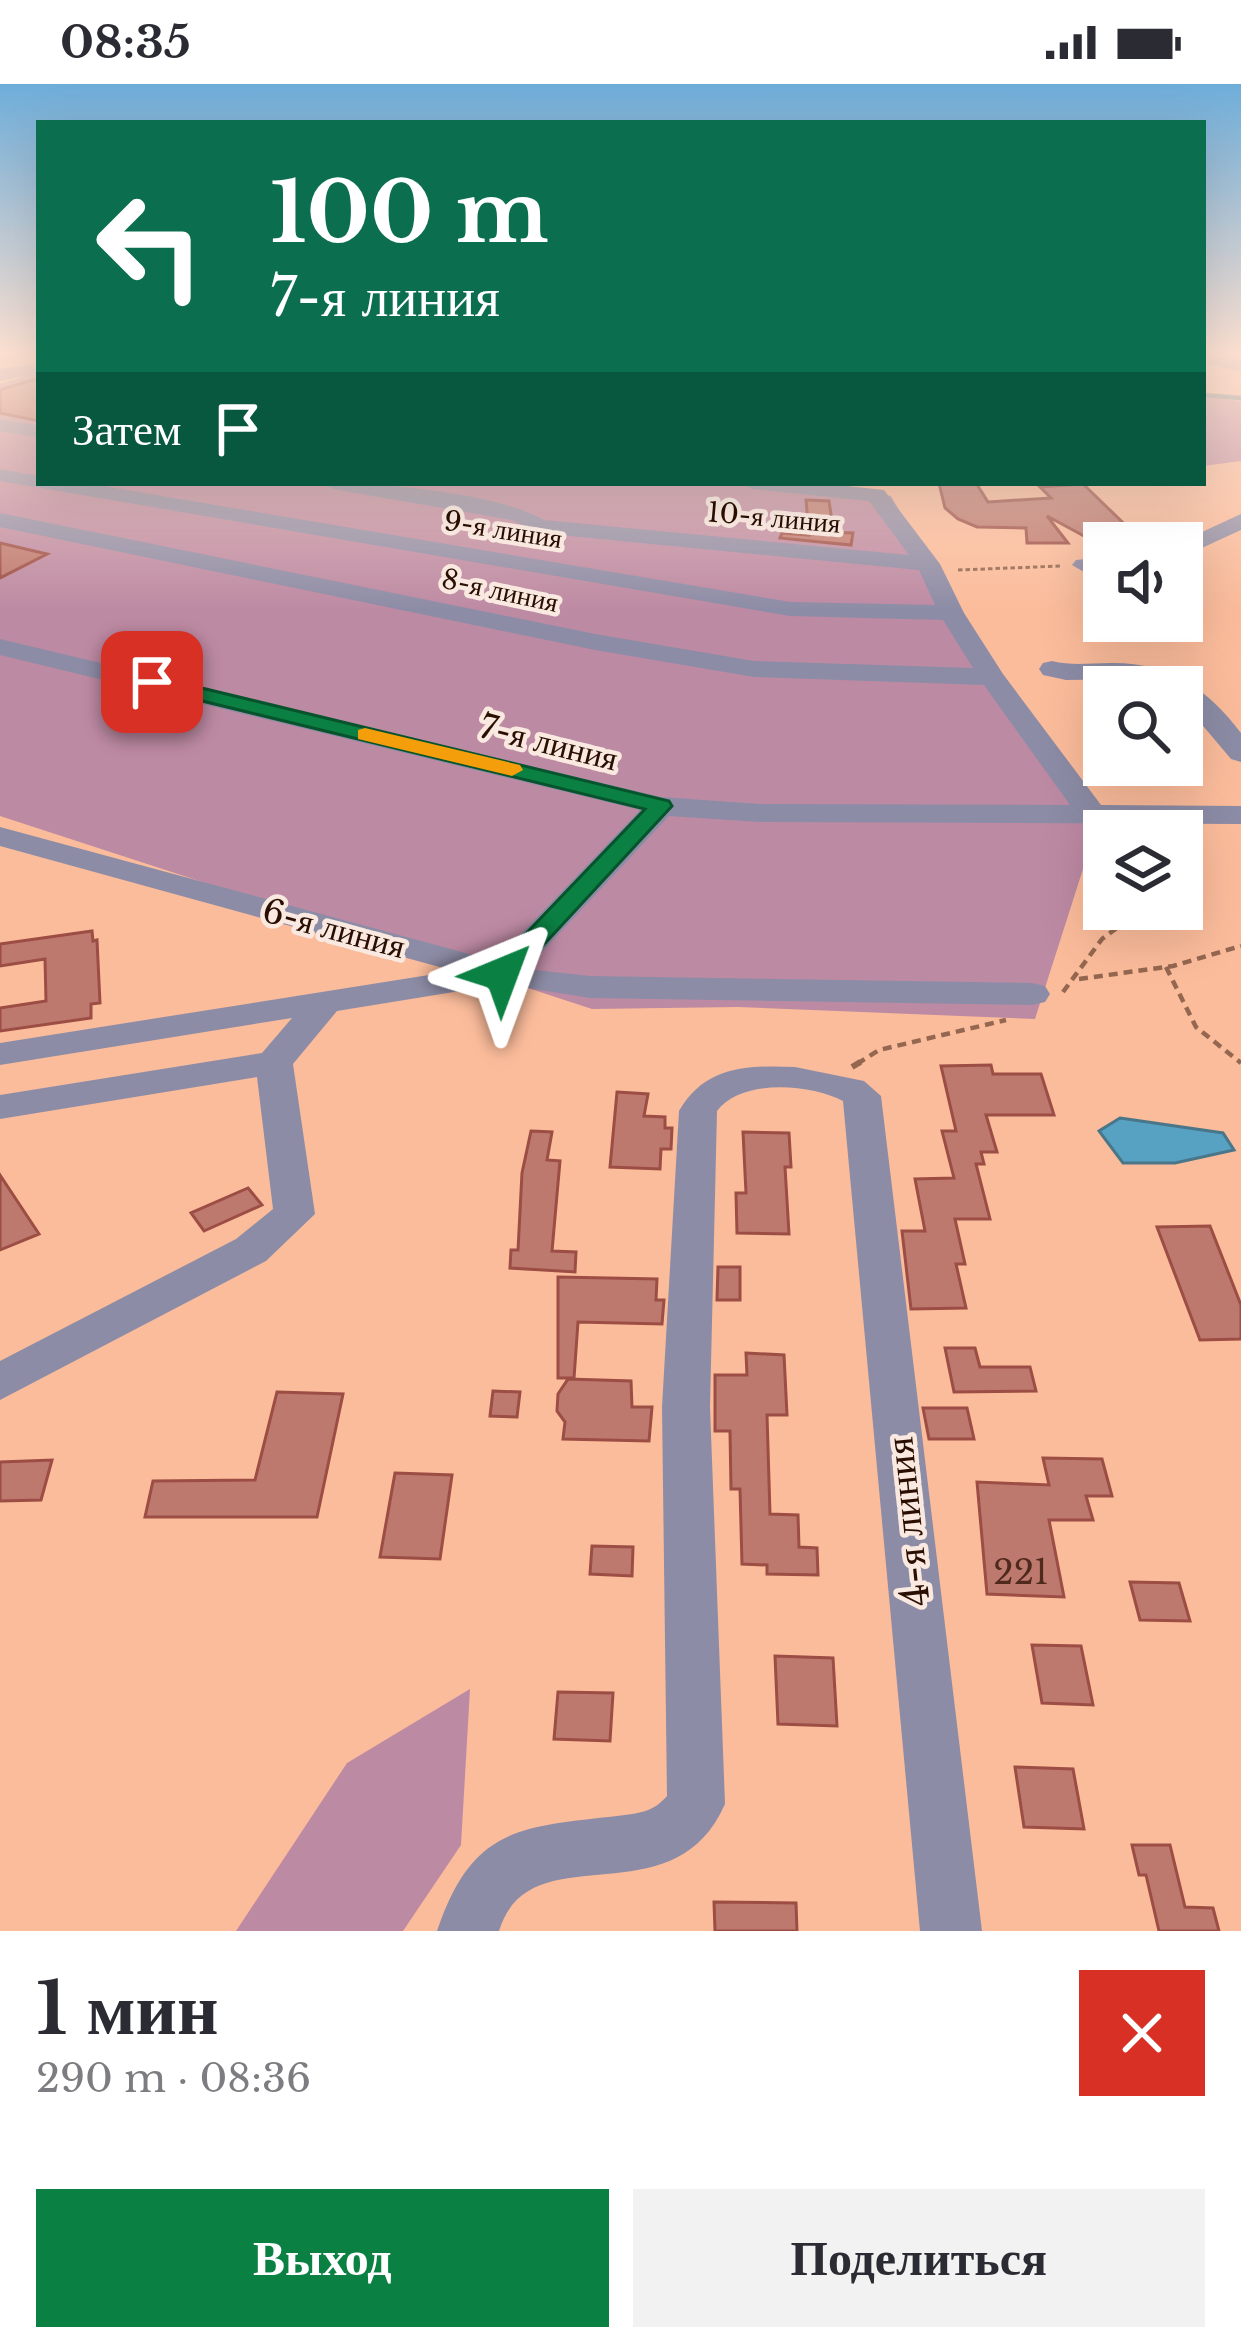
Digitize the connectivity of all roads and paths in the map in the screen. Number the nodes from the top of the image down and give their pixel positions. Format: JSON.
{"nodes":[{"id":1,"x":0,"y":475,"type":"edge"},
{"id":2,"x":36,"y":481,"type":"edge"},
{"id":3,"x":67,"y":486,"type":"edge"},
{"id":4,"x":351,"y":486,"type":"edge"},
{"id":5,"x":783,"y":486,"type":"edge"},
{"id":6,"x":0,"y":520,"type":"edge"},
{"id":7,"x":1241,"y":521,"type":"edge"},
{"id":8,"x":1203,"y":540,"type":"edge"},
{"id":9,"x":1083,"y":564,"type":"edge"},
{"id":10,"x":933,"y":567,"type":"junction"},
{"id":11,"x":951,"y":613,"type":"junction"},
{"id":12,"x":0,"y":647,"type":"edge"},
{"id":13,"x":1052,"y":669,"type":"dead end"},
{"id":14,"x":992,"y":677,"type":"junction"},
{"id":15,"x":1241,"y":753,"type":"edge"},
{"id":16,"x":661,"y":806,"type":"junction"},
{"id":17,"x":1089,"y":810,"type":"edge"},
{"id":18,"x":1083,"y":815,"type":"edge"},
{"id":19,"x":1203,"y":815,"type":"edge"},
{"id":20,"x":1241,"y":815,"type":"edge"},
{"id":21,"x":0,"y":836,"type":"edge"},
{"id":22,"x":1241,"y":946,"type":"edge"},
{"id":23,"x":1166,"y":968,"type":"junction"},
{"id":24,"x":502,"y":974,"type":"junction"},
{"id":25,"x":1079,"y":979,"type":"dead end"},
{"id":26,"x":1032,"y":994,"type":"dead end"},
{"id":27,"x":324,"y":1004,"type":"junction"},
{"id":28,"x":0,"y":1054,"type":"edge"},
{"id":29,"x":274,"y":1063,"type":"junction"},
{"id":30,"x":1241,"y":1063,"type":"edge"},
{"id":31,"x":0,"y":1107,"type":"edge"},
{"id":32,"x":0,"y":1382,"type":"edge"},
{"id":33,"x":468,"y":1931,"type":"edge"},
{"id":34,"x":951,"y":1931,"type":"edge"}],
"edges":[{"from":1,"to":2,"type":"street","name":"9-я линия"},
{"from":3,"to":11,"type":"street","name":"9-я линия"},
{"from":4,"to":10,"type":"street","name":"10-я линия"},
{"from":5,"to":10,"type":"street"},
{"from":6,"to":14,"type":"street","name":"8-я линия"},
{"from":7,"to":8,"type":"street"},
{"from":9,"to":10,"type":"path"},
{"from":10,"to":11,"type":"street"},
{"from":11,"to":14,"type":"street"},
{"from":12,"to":16,"type":"street","name":"7-я линия"},
{"from":13,"to":15,"type":"street"},
{"from":14,"to":17,"type":"street"},
{"from":16,"to":18,"type":"street","name":"7-я линия"},
{"from":16,"to":24,"type":"street"},
{"from":19,"to":20,"type":"street","name":"7-я линия"},
{"from":21,"to":24,"type":"street","name":"6-я линия"},
{"from":22,"to":23,"type":"path"},
{"from":23,"to":25,"type":"path"},
{"from":23,"to":30,"type":"path"},
{"from":24,"to":26,"type":"street","name":"6-я линия"},
{"from":24,"to":27,"type":"street"},
{"from":27,"to":28,"type":"street"},
{"from":27,"to":29,"type":"street"},
{"from":29,"to":31,"type":"street"},
{"from":29,"to":32,"type":"street"},
{"from":33,"to":34,"type":"street","name":"4-я линия"}]}
